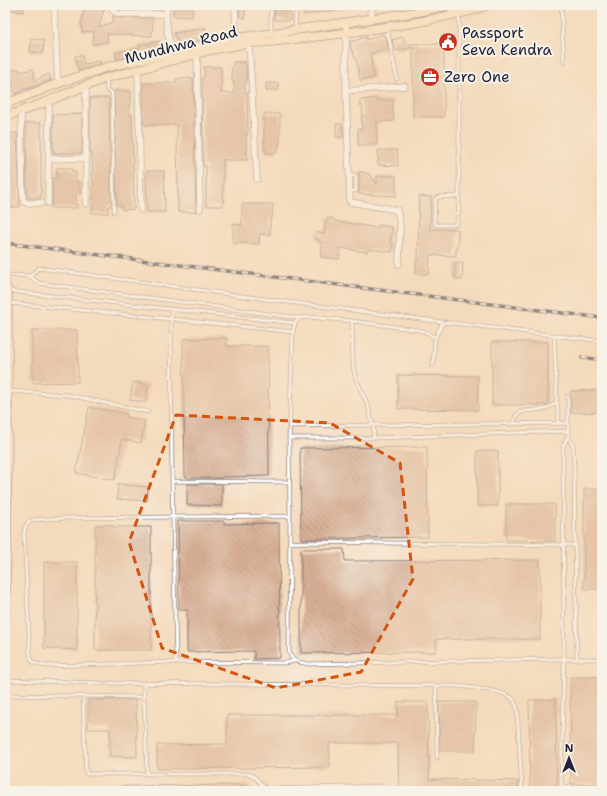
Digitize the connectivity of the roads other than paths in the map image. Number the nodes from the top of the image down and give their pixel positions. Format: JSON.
{"nodes":[{"id":1,"x":54,"y":5,"type":"edge"},
{"id":2,"x":112,"y":5,"type":"edge"},
{"id":3,"x":167,"y":5,"type":"edge"},
{"id":4,"x":235,"y":5,"type":"edge"},
{"id":5,"x":271,"y":5,"type":"edge"},
{"id":6,"x":296,"y":5,"type":"edge"},
{"id":7,"x":371,"y":5,"type":"edge"},
{"id":8,"x":450,"y":5,"type":"edge"},
{"id":9,"x":488,"y":5,"type":"edge"},
{"id":10,"x":561,"y":5,"type":"edge"},
{"id":11,"x":469,"y":8,"type":"edge"},
{"id":12,"x":166,"y":14,"type":"junction"},
{"id":13,"x":459,"y":14,"type":"junction"},
{"id":14,"x":372,"y":18,"type":"junction"},
{"id":15,"x":346,"y":22,"type":"junction"},
{"id":16,"x":387,"y":27,"type":"junction"},
{"id":17,"x":295,"y":30,"type":"junction"},
{"id":18,"x":346,"y":33,"type":"junction"},
{"id":19,"x":271,"y":34,"type":"junction"},
{"id":20,"x":236,"y":38,"type":"junction"},
{"id":21,"x":249,"y":43,"type":"junction"},
{"id":22,"x":173,"y":52,"type":"junction"},
{"id":23,"x":197,"y":53,"type":"junction"},
{"id":24,"x":564,"y":63,"type":"dead end"},
{"id":25,"x":138,"y":70,"type":"junction"},
{"id":26,"x":106,"y":78,"type":"junction"},
{"id":27,"x":397,"y":79,"type":"dead end"},
{"id":28,"x":58,"y":84,"type":"junction"},
{"id":29,"x":86,"y":85,"type":"junction"},
{"id":30,"x":405,"y":86,"type":"dead end"},
{"id":31,"x":44,"y":89,"type":"junction"},
{"id":32,"x":346,"y":91,"type":"junction"},
{"id":33,"x":53,"y":100,"type":"junction"},
{"id":34,"x":5,"y":104,"type":"edge"},
{"id":35,"x":17,"y":109,"type":"junction"},
{"id":36,"x":5,"y":110,"type":"edge"},
{"id":37,"x":5,"y":116,"type":"edge"},
{"id":38,"x":86,"y":158,"type":"junction"},
{"id":39,"x":49,"y":159,"type":"junction"},
{"id":40,"x":257,"y":179,"type":"dead end"},
{"id":41,"x":458,"y":196,"type":"junction"},
{"id":42,"x":42,"y":203,"type":"dead end"},
{"id":43,"x":48,"y":203,"type":"dead end"},
{"id":44,"x":86,"y":204,"type":"dead end"},
{"id":45,"x":200,"y":209,"type":"dead end"},
{"id":46,"x":141,"y":210,"type":"dead end"},
{"id":47,"x":114,"y":212,"type":"dead end"},
{"id":48,"x":399,"y":264,"type":"dead end"},
{"id":49,"x":5,"y":275,"type":"edge"},
{"id":50,"x":30,"y":276,"type":"junction"},
{"id":51,"x":7,"y":287,"type":"edge"},
{"id":52,"x":8,"y":303,"type":"junction"},
{"id":53,"x":172,"y":309,"type":"junction"},
{"id":54,"x":300,"y":318,"type":"junction"},
{"id":55,"x":171,"y":319,"type":"junction"},
{"id":56,"x":352,"y":321,"type":"junction"},
{"id":57,"x":443,"y":322,"type":"junction"},
{"id":58,"x":295,"y":323,"type":"junction"},
{"id":59,"x":293,"y":332,"type":"junction"},
{"id":60,"x":554,"y":335,"type":"junction"},
{"id":61,"x":435,"y":338,"type":"junction"},
{"id":62,"x":602,"y":341,"type":"edge"},
{"id":63,"x":433,"y":365,"type":"dead end"},
{"id":64,"x":7,"y":391,"type":"junction"},
{"id":65,"x":568,"y":396,"type":"dead end"},
{"id":66,"x":557,"y":403,"type":"junction"},
{"id":67,"x":148,"y":412,"type":"dead end"},
{"id":68,"x":559,"y":423,"type":"junction"},
{"id":69,"x":567,"y":423,"type":"junction"},
{"id":70,"x":513,"y":424,"type":"junction"},
{"id":71,"x":289,"y":426,"type":"junction"},
{"id":72,"x":374,"y":426,"type":"junction"},
{"id":73,"x":6,"y":430,"type":"edge"},
{"id":74,"x":568,"y":431,"type":"junction"},
{"id":75,"x":568,"y":436,"type":"junction"},
{"id":76,"x":289,"y":438,"type":"junction"},
{"id":77,"x":374,"y":438,"type":"junction"},
{"id":78,"x":6,"y":455,"type":"edge"},
{"id":79,"x":6,"y":476,"type":"edge"},
{"id":80,"x":172,"y":481,"type":"junction"},
{"id":81,"x":289,"y":482,"type":"junction"},
{"id":82,"x":290,"y":516,"type":"junction"},
{"id":83,"x":174,"y":517,"type":"junction"},
{"id":84,"x":6,"y":530,"type":"edge"},
{"id":85,"x":290,"y":542,"type":"junction"},
{"id":86,"x":563,"y":545,"type":"junction"},
{"id":87,"x":574,"y":545,"type":"junction"},
{"id":88,"x":5,"y":586,"type":"edge"},
{"id":89,"x":5,"y":601,"type":"edge"},
{"id":90,"x":5,"y":616,"type":"edge"},
{"id":91,"x":564,"y":659,"type":"junction"},
{"id":92,"x":577,"y":659,"type":"junction"},
{"id":93,"x":602,"y":659,"type":"edge"},
{"id":94,"x":294,"y":661,"type":"junction"},
{"id":95,"x":176,"y":662,"type":"junction"},
{"id":96,"x":5,"y":680,"type":"edge"},
{"id":97,"x":144,"y":684,"type":"junction"},
{"id":98,"x":436,"y":686,"type":"junction"},
{"id":99,"x":5,"y":695,"type":"edge"},
{"id":100,"x":84,"y":696,"type":"junction"},
{"id":101,"x":144,"y":697,"type":"junction"},
{"id":102,"x":437,"y":758,"type":"dead end"},
{"id":103,"x":147,"y":774,"type":"junction"},
{"id":104,"x":387,"y":786,"type":"dead end"},
{"id":105,"x":602,"y":790,"type":"edge"},
{"id":106,"x":522,"y":791,"type":"edge"}],
"edges":[{"from":1,"to":28,"type":"street"},
{"from":2,"to":12,"type":"street"},
{"from":3,"to":12,"type":"street"},
{"from":4,"to":20,"type":"street"},
{"from":5,"to":19,"type":"lane"},
{"from":6,"to":17,"type":"lane"},
{"from":7,"to":14,"type":"street"},
{"from":8,"to":14,"type":"main road","name":"Mundhwa Road"},
{"from":9,"to":11,"type":"main road","name":"Mundhwa Road"},
{"from":10,"to":24,"type":"lane"},
{"from":11,"to":13,"type":"main road","name":"Mundhwa Road"},
{"from":12,"to":22,"type":"street"},
{"from":13,"to":16,"type":"main road","name":"Mundhwa Road"},
{"from":13,"to":41,"type":"lane"},
{"from":14,"to":15,"type":"main road","name":"Mundhwa Road"},
{"from":15,"to":17,"type":"main road","name":"Mundhwa Road"},
{"from":15,"to":18,"type":"street"},
{"from":16,"to":18,"type":"main road","name":"Mundhwa Road"},
{"from":16,"to":27,"type":"lane"},
{"from":17,"to":19,"type":"main road","name":"Mundhwa Road"},
{"from":18,"to":21,"type":"main road","name":"Mundhwa Road"},
{"from":18,"to":32,"type":"street"},
{"from":19,"to":20,"type":"main road","name":"Mundhwa Road"},
{"from":20,"to":22,"type":"main road","name":"Mundhwa Road"},
{"from":21,"to":23,"type":"main road","name":"Mundhwa Road"},
{"from":21,"to":40,"type":"street"},
{"from":22,"to":28,"type":"main road","name":"Mundhwa Road"},
{"from":23,"to":25,"type":"main road","name":"Mundhwa Road"},
{"from":23,"to":45,"type":"street"},
{"from":25,"to":26,"type":"main road","name":"Mundhwa Road"},
{"from":25,"to":46,"type":"street"},
{"from":26,"to":29,"type":"main road","name":"Mundhwa Road"},
{"from":26,"to":47,"type":"lane"},
{"from":28,"to":31,"type":"main road","name":"Mundhwa Road"},
{"from":29,"to":33,"type":"main road","name":"Mundhwa Road"},
{"from":29,"to":38,"type":"street"},
{"from":30,"to":32,"type":"street"},
{"from":31,"to":34,"type":"main road","name":"Mundhwa Road"},
{"from":31,"to":35,"type":"main road"},
{"from":32,"to":48,"type":"street"},
{"from":33,"to":35,"type":"main road","name":"Mundhwa Road"},
{"from":33,"to":39,"type":"street"},
{"from":35,"to":36,"type":"main road"},
{"from":35,"to":37,"type":"main road"},
{"from":35,"to":42,"type":"street"},
{"from":38,"to":39,"type":"street"},
{"from":38,"to":44,"type":"street"},
{"from":39,"to":43,"type":"street"},
{"from":41,"to":41,"type":"lane"},
{"from":49,"to":50,"type":"lane"},
{"from":50,"to":54,"type":"lane"},
{"from":50,"to":57,"type":"lane"},
{"from":51,"to":52,"type":"main road"},
{"from":51,"to":53,"type":"lane"},
{"from":52,"to":55,"type":"lane"},
{"from":52,"to":64,"type":"main road"},
{"from":53,"to":55,"type":"lane"},
{"from":53,"to":58,"type":"lane"},
{"from":54,"to":56,"type":"lane"},
{"from":54,"to":58,"type":"lane"},
{"from":55,"to":59,"type":"lane"},
{"from":55,"to":80,"type":"lane"},
{"from":56,"to":61,"type":"lane"},
{"from":56,"to":72,"type":"lane"},
{"from":57,"to":60,"type":"lane"},
{"from":57,"to":61,"type":"lane"},
{"from":58,"to":59,"type":"lane"},
{"from":59,"to":71,"type":"lane"},
{"from":60,"to":62,"type":"lane"},
{"from":60,"to":66,"type":"lane"},
{"from":61,"to":63,"type":"lane"},
{"from":64,"to":67,"type":"lane"},
{"from":64,"to":73,"type":"main road"},
{"from":65,"to":69,"type":"lane"},
{"from":66,"to":68,"type":"lane"},
{"from":66,"to":70,"type":"lane"},
{"from":68,"to":69,"type":"lane"},
{"from":68,"to":70,"type":"lane"},
{"from":69,"to":74,"type":"lane"},
{"from":70,"to":72,"type":"lane"},
{"from":71,"to":72,"type":"lane"},
{"from":71,"to":76,"type":"lane"},
{"from":72,"to":77,"type":"lane"},
{"from":73,"to":78,"type":"main road"},
{"from":74,"to":75,"type":"lane"},
{"from":74,"to":77,"type":"lane"},
{"from":75,"to":86,"type":"lane"},
{"from":75,"to":87,"type":"lane"},
{"from":76,"to":77,"type":"lane"},
{"from":76,"to":81,"type":"lane"},
{"from":78,"to":79,"type":"main road"},
{"from":79,"to":84,"type":"main road"},
{"from":80,"to":81,"type":"lane"},
{"from":80,"to":83,"type":"lane"},
{"from":81,"to":82,"type":"lane"},
{"from":82,"to":83,"type":"lane"},
{"from":82,"to":85,"type":"lane"},
{"from":83,"to":95,"type":"lane"},
{"from":83,"to":95,"type":"lane"},
{"from":84,"to":88,"type":"main road"},
{"from":85,"to":86,"type":"lane"},
{"from":85,"to":94,"type":"lane"},
{"from":86,"to":87,"type":"lane"},
{"from":86,"to":91,"type":"lane"},
{"from":87,"to":92,"type":"lane"},
{"from":88,"to":89,"type":"main road"},
{"from":89,"to":90,"type":"main road"},
{"from":91,"to":92,"type":"lane"},
{"from":91,"to":94,"type":"lane"},
{"from":91,"to":105,"type":"lane"},
{"from":92,"to":93,"type":"lane"},
{"from":94,"to":95,"type":"lane"},
{"from":96,"to":97,"type":"lane"},
{"from":97,"to":98,"type":"lane"},
{"from":97,"to":101,"type":"lane"},
{"from":98,"to":102,"type":"lane"},
{"from":98,"to":106,"type":"lane"},
{"from":99,"to":100,"type":"lane"},
{"from":100,"to":101,"type":"lane"},
{"from":100,"to":103,"type":"lane"},
{"from":101,"to":103,"type":"lane"},
{"from":103,"to":104,"type":"lane"}]}
